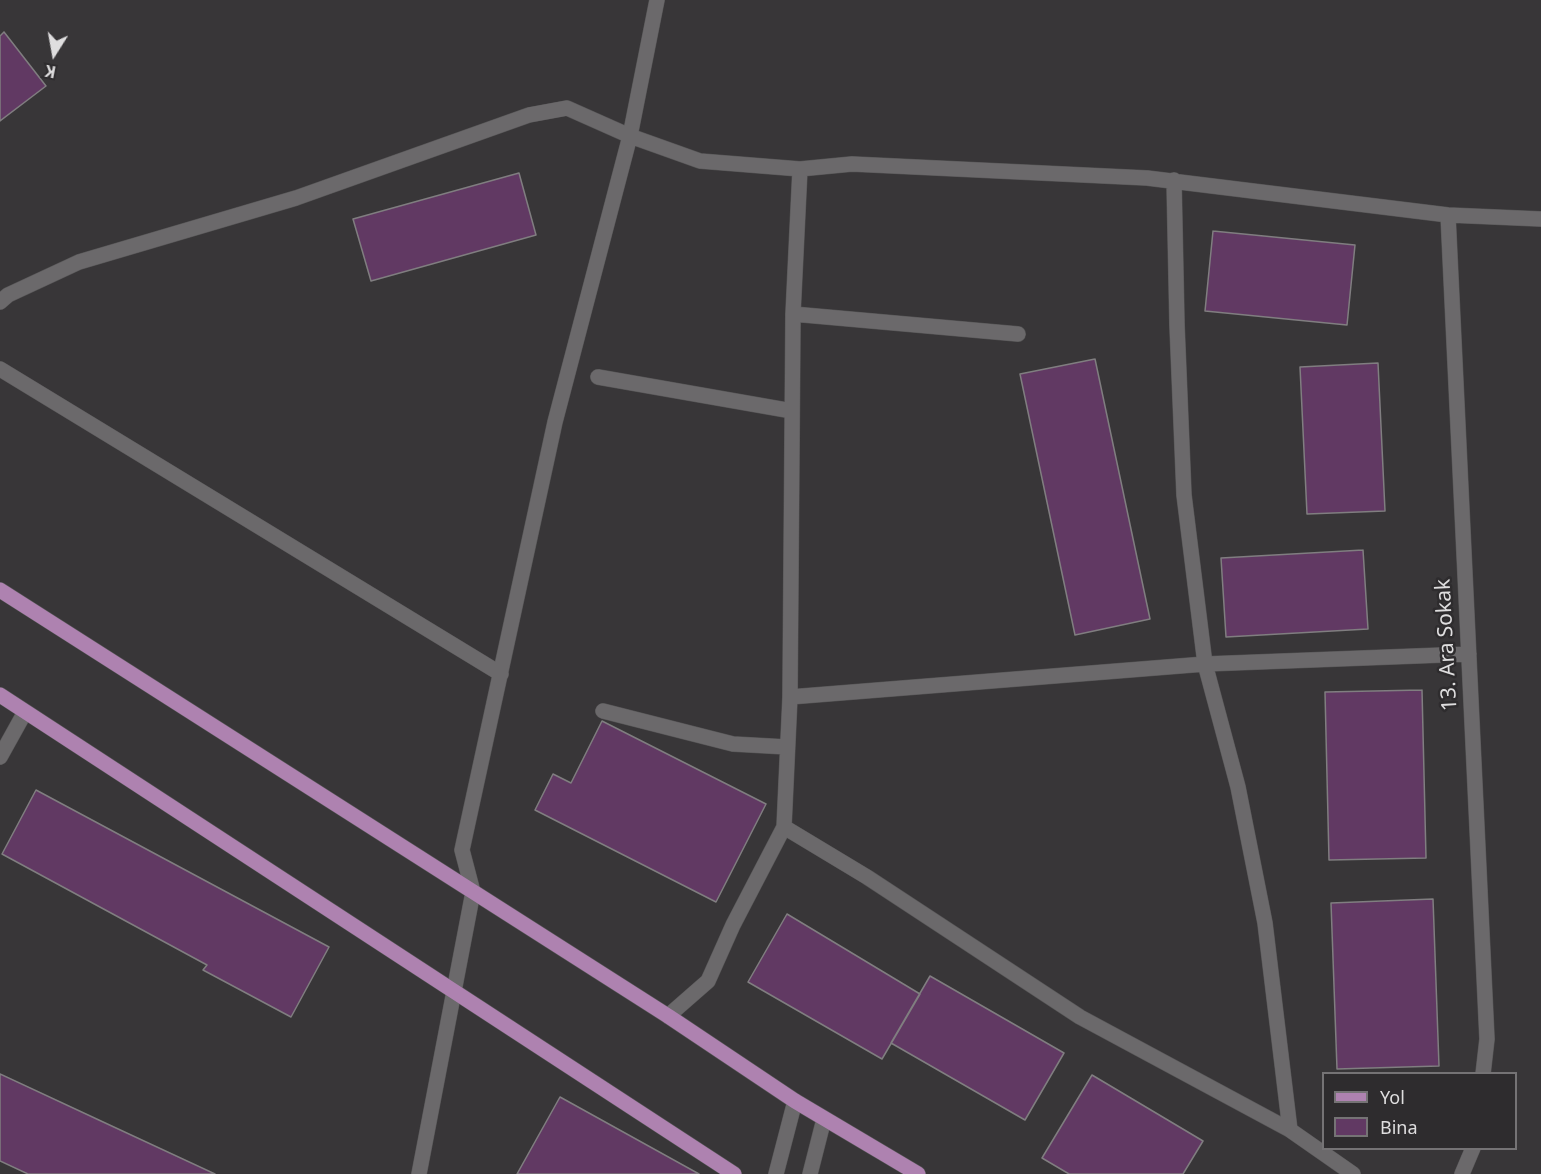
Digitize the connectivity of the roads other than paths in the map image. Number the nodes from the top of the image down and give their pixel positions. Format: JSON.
{"nodes":[{"id":1,"x":657,"y":0,"type":"edge"},
{"id":2,"x":630,"y":136,"type":"junction"},
{"id":3,"x":800,"y":169,"type":"junction"},
{"id":4,"x":1174,"y":180,"type":"junction"},
{"id":5,"x":1448,"y":215,"type":"junction"},
{"id":6,"x":1541,"y":219,"type":"edge"},
{"id":7,"x":0,"y":302,"type":"edge"},
{"id":8,"x":793,"y":314,"type":"junction"},
{"id":9,"x":1018,"y":334,"type":"dead end"},
{"id":10,"x":0,"y":369,"type":"edge"},
{"id":11,"x":598,"y":377,"type":"dead end"},
{"id":12,"x":792,"y":411,"type":"junction"},
{"id":13,"x":0,"y":590,"type":"edge"},
{"id":14,"x":1469,"y":654,"type":"junction"},
{"id":15,"x":1205,"y":664,"type":"junction"},
{"id":16,"x":501,"y":674,"type":"junction"},
{"id":17,"x":0,"y":695,"type":"edge"},
{"id":18,"x":789,"y":697,"type":"junction"},
{"id":19,"x":25,"y":711,"type":"junction"},
{"id":20,"x":603,"y":711,"type":"dead end"},
{"id":21,"x":787,"y":747,"type":"junction"},
{"id":22,"x":0,"y":757,"type":"edge"},
{"id":23,"x":784,"y":826,"type":"junction"},
{"id":24,"x":473,"y":892,"type":"junction"},
{"id":25,"x":454,"y":990,"type":"junction"},
{"id":26,"x":669,"y":1016,"type":"junction"},
{"id":27,"x":1483,"y":1072,"type":"edge"},
{"id":28,"x":795,"y":1101,"type":"junction"},
{"id":29,"x":824,"y":1119,"type":"junction"},
{"id":30,"x":1290,"y":1130,"type":"junction"},
{"id":31,"x":1473,"y":1150,"type":"edge"},
{"id":32,"x":419,"y":1174,"type":"edge"},
{"id":33,"x":734,"y":1174,"type":"edge"},
{"id":34,"x":776,"y":1174,"type":"edge"},
{"id":35,"x":810,"y":1174,"type":"edge"},
{"id":36,"x":918,"y":1174,"type":"edge"},
{"id":37,"x":1353,"y":1174,"type":"edge"},
{"id":38,"x":1462,"y":1174,"type":"edge"}],
"edges":[{"from":1,"to":2,"type":"street"},
{"from":2,"to":3,"type":"street"},
{"from":2,"to":7,"type":"street"},
{"from":2,"to":16,"type":"street"},
{"from":3,"to":4,"type":"street"},
{"from":3,"to":8,"type":"street"},
{"from":4,"to":5,"type":"street"},
{"from":4,"to":15,"type":"street"},
{"from":5,"to":6,"type":"street"},
{"from":5,"to":14,"type":"street","name":"13. Ara Sokak"},
{"from":8,"to":9,"type":"street"},
{"from":8,"to":12,"type":"street"},
{"from":10,"to":16,"type":"street"},
{"from":11,"to":12,"type":"street"},
{"from":12,"to":18,"type":"street"},
{"from":13,"to":24,"type":"main road"},
{"from":14,"to":15,"type":"street"},
{"from":14,"to":27,"type":"street","name":"13. Ara Sokak"},
{"from":15,"to":18,"type":"street"},
{"from":15,"to":30,"type":"street"},
{"from":16,"to":24,"type":"street"},
{"from":17,"to":19,"type":"main road"},
{"from":18,"to":21,"type":"street"},
{"from":19,"to":22,"type":"street"},
{"from":19,"to":25,"type":"main road"},
{"from":20,"to":21,"type":"street"},
{"from":21,"to":23,"type":"street"},
{"from":23,"to":26,"type":"street"},
{"from":23,"to":30,"type":"street"},
{"from":24,"to":25,"type":"street"},
{"from":24,"to":26,"type":"main road"},
{"from":25,"to":32,"type":"street"},
{"from":25,"to":33,"type":"main road"},
{"from":26,"to":28,"type":"main road"},
{"from":28,"to":29,"type":"main road"},
{"from":28,"to":34,"type":"street"},
{"from":29,"to":35,"type":"street"},
{"from":29,"to":36,"type":"main road"},
{"from":30,"to":37,"type":"street"},
{"from":31,"to":38,"type":"street"}]}
